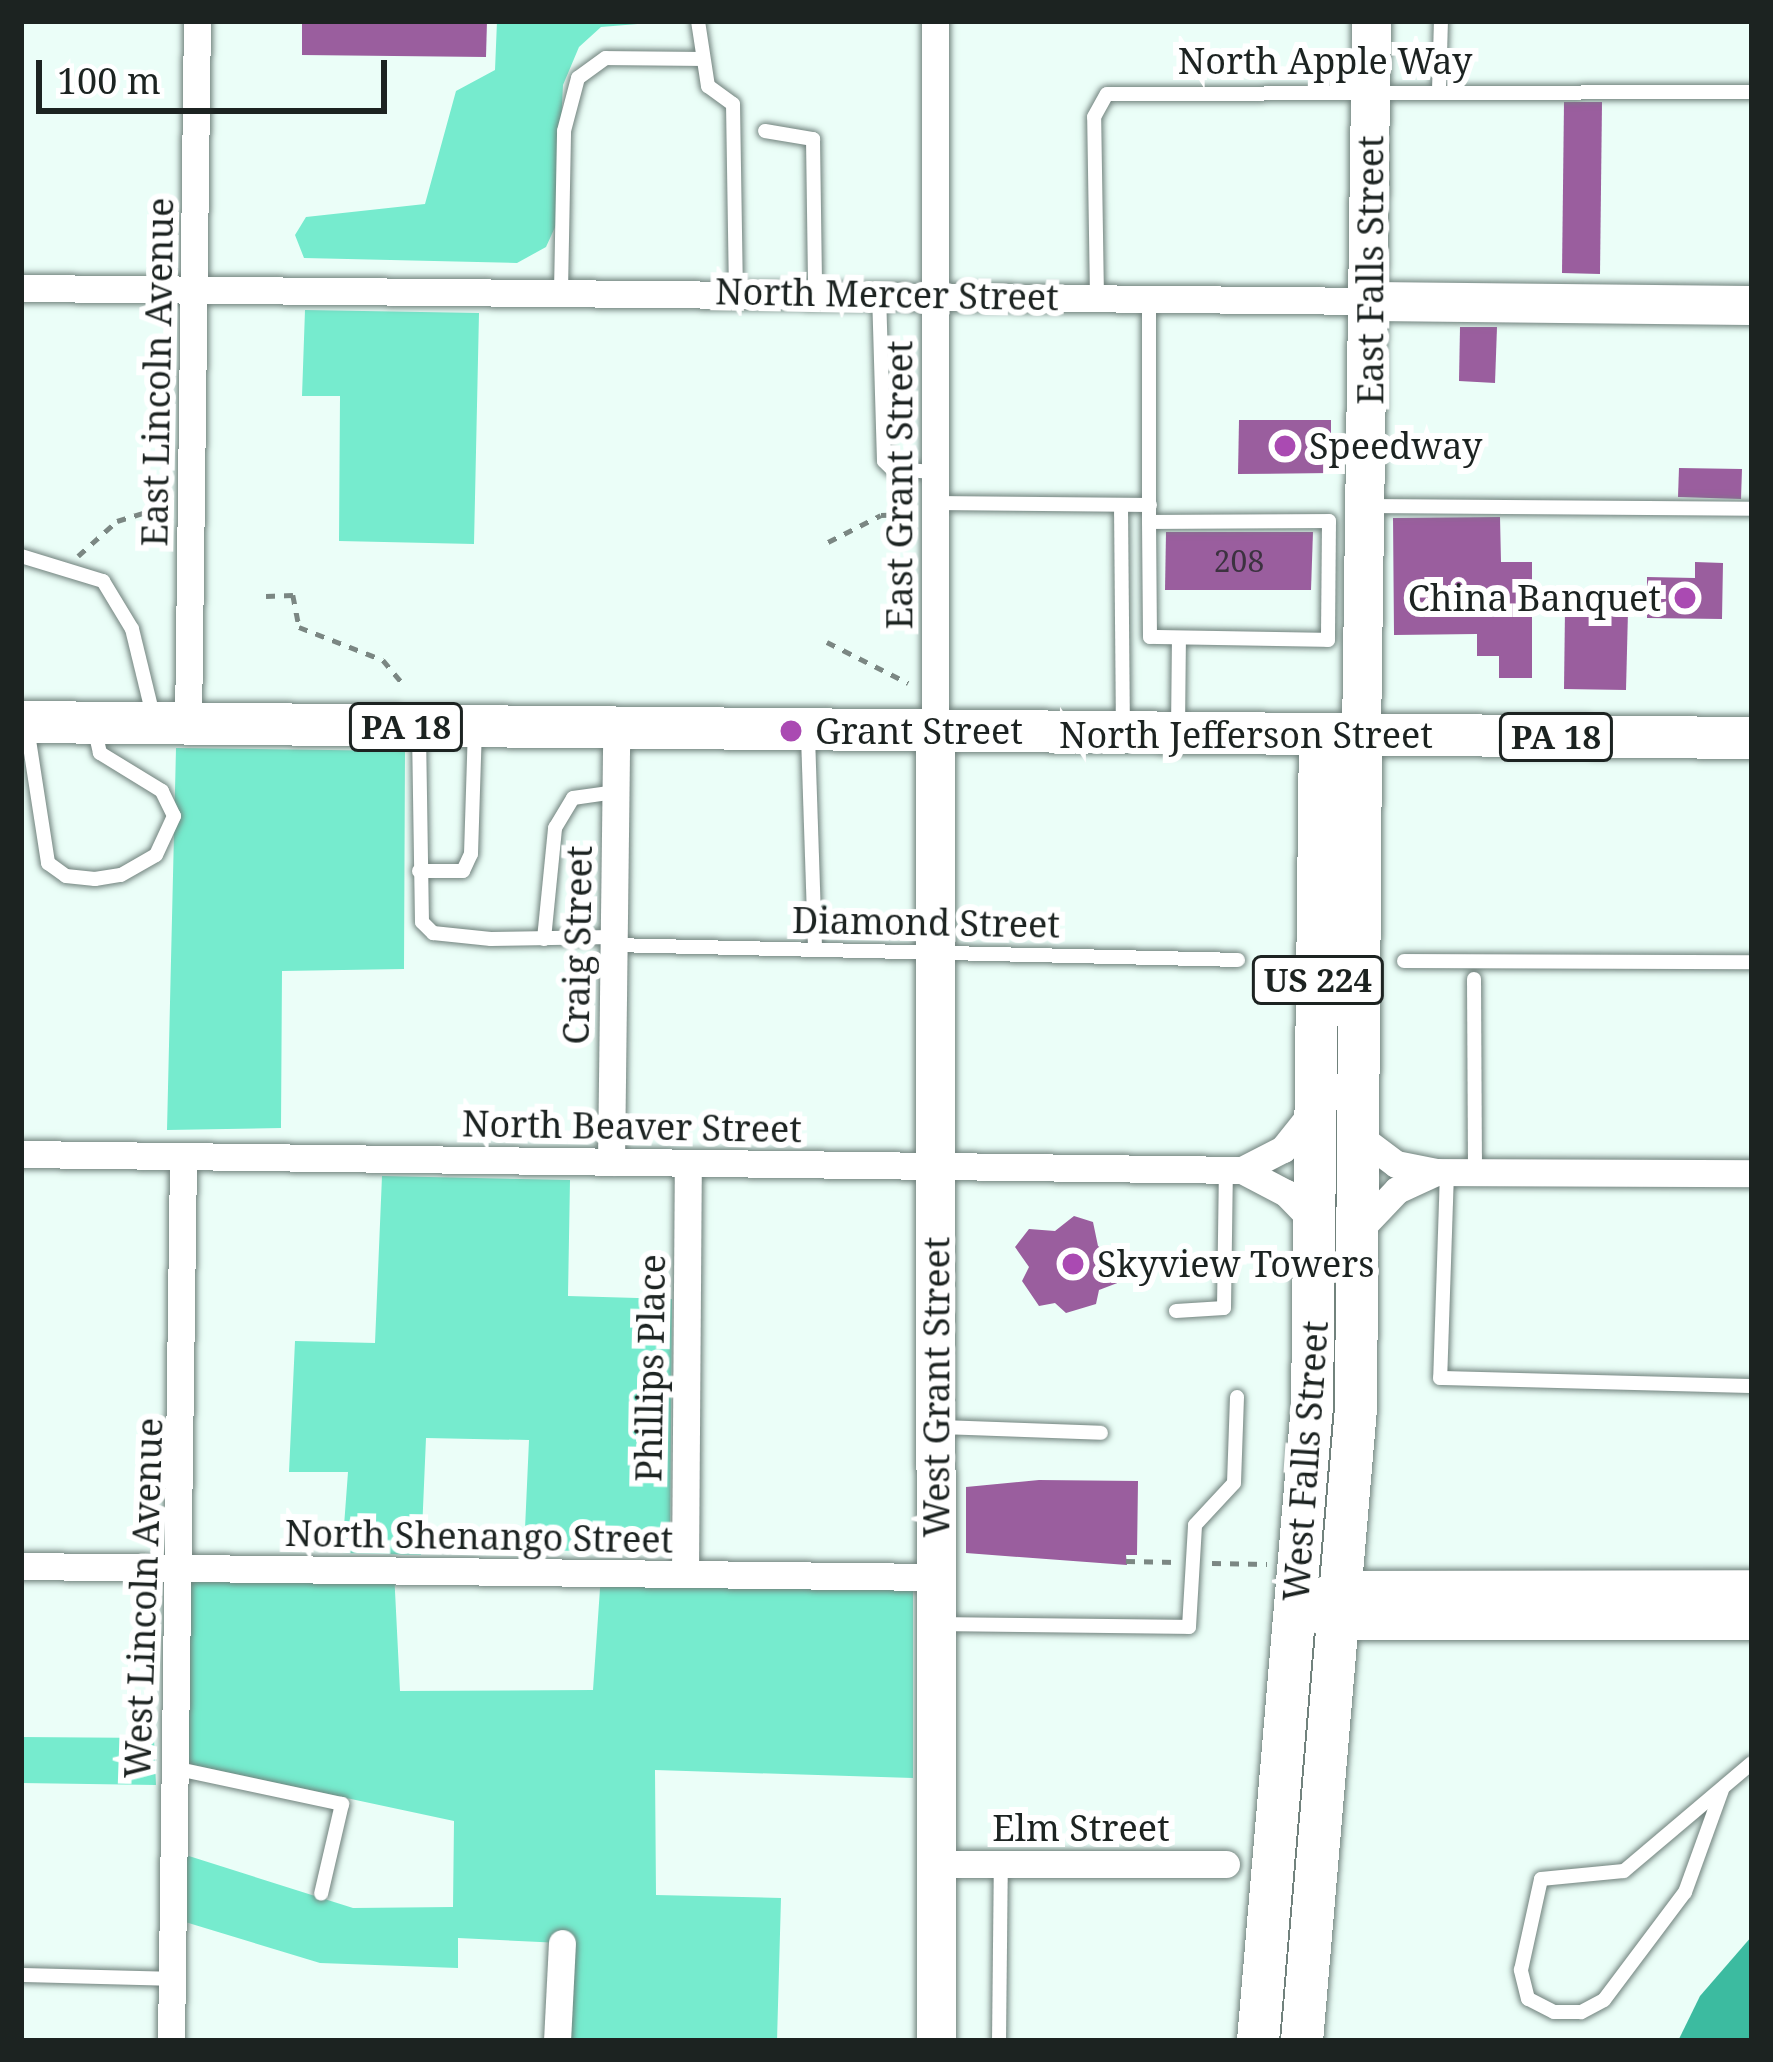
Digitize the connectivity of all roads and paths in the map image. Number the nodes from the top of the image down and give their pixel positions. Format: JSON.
{"nodes":[{"id":1,"x":197,"y":21,"type":"edge"},
{"id":2,"x":698,"y":21,"type":"edge"},
{"id":3,"x":934,"y":21,"type":"edge"},
{"id":4,"x":1371,"y":21,"type":"edge"},
{"id":5,"x":1441,"y":21,"type":"edge"},
{"id":6,"x":698,"y":59,"type":"junction"},
{"id":7,"x":1439,"y":91,"type":"junction"},
{"id":8,"x":1371,"y":92,"type":"junction"},
{"id":9,"x":1752,"y":92,"type":"edge"},
{"id":10,"x":764,"y":131,"type":"dead end"},
{"id":11,"x":194,"y":286,"type":"junction"},
{"id":12,"x":21,"y":288,"type":"edge"},
{"id":13,"x":736,"y":289,"type":"junction"},
{"id":14,"x":562,"y":291,"type":"junction"},
{"id":15,"x":815,"y":291,"type":"junction"},
{"id":16,"x":879,"y":293,"type":"junction"},
{"id":17,"x":934,"y":294,"type":"junction"},
{"id":18,"x":1097,"y":299,"type":"junction"},
{"id":19,"x":1148,"y":299,"type":"junction"},
{"id":20,"x":1369,"y":301,"type":"junction"},
{"id":21,"x":1752,"y":305,"type":"edge"},
{"id":22,"x":934,"y":472,"type":"junction"},
{"id":23,"x":1121,"y":505,"type":"junction"},
{"id":24,"x":1150,"y":505,"type":"junction"},
{"id":25,"x":156,"y":509,"type":"dead end"},
{"id":26,"x":922,"y":509,"type":"junction"},
{"id":27,"x":1752,"y":509,"type":"edge"},
{"id":28,"x":1368,"y":518,"type":"junction"},
{"id":29,"x":1149,"y":522,"type":"junction"},
{"id":30,"x":829,"y":542,"type":"dead end"},
{"id":31,"x":1329,"y":549,"type":"junction"},
{"id":32,"x":21,"y":556,"type":"edge"},
{"id":33,"x":64,"y":566,"type":"junction"},
{"id":34,"x":1329,"y":595,"type":"junction"},
{"id":35,"x":266,"y":596,"type":"dead end"},
{"id":36,"x":1367,"y":608,"type":"junction"},
{"id":37,"x":1179,"y":638,"type":"junction"},
{"id":38,"x":827,"y":643,"type":"dead end"},
{"id":39,"x":908,"y":683,"type":"dead end"},
{"id":40,"x":404,"y":685,"type":"dead end"},
{"id":41,"x":23,"y":722,"type":"edge"},
{"id":42,"x":93,"y":723,"type":"junction"},
{"id":43,"x":172,"y":724,"type":"junction"},
{"id":44,"x":419,"y":727,"type":"junction"},
{"id":45,"x":475,"y":728,"type":"junction"},
{"id":46,"x":616,"y":729,"type":"junction"},
{"id":47,"x":808,"y":731,"type":"junction"},
{"id":48,"x":935,"y":733,"type":"junction"},
{"id":49,"x":1123,"y":734,"type":"junction"},
{"id":50,"x":1178,"y":734,"type":"junction"},
{"id":51,"x":1340,"y":735,"type":"junction"},
{"id":52,"x":1752,"y":738,"type":"edge"},
{"id":53,"x":615,"y":792,"type":"junction"},
{"id":54,"x":419,"y":871,"type":"junction"},
{"id":55,"x":544,"y":939,"type":"junction"},
{"id":56,"x":613,"y":941,"type":"junction"},
{"id":57,"x":815,"y":950,"type":"junction"},
{"id":58,"x":935,"y":953,"type":"junction"},
{"id":59,"x":1238,"y":960,"type":"dead end"},
{"id":60,"x":1403,"y":961,"type":"dead end"},
{"id":61,"x":1752,"y":962,"type":"edge"},
{"id":62,"x":1474,"y":979,"type":"dead end"},
{"id":63,"x":1316,"y":1106,"type":"junction"},
{"id":64,"x":1360,"y":1137,"type":"junction"},
{"id":65,"x":21,"y":1154,"type":"edge"},
{"id":66,"x":184,"y":1156,"type":"junction"},
{"id":67,"x":611,"y":1162,"type":"junction"},
{"id":68,"x":688,"y":1163,"type":"junction"},
{"id":69,"x":936,"y":1166,"type":"junction"},
{"id":70,"x":1234,"y":1170,"type":"junction"},
{"id":71,"x":1453,"y":1172,"type":"junction"},
{"id":72,"x":1752,"y":1173,"type":"edge"},
{"id":73,"x":1316,"y":1224,"type":"junction"},
{"id":74,"x":1360,"y":1230,"type":"junction"},
{"id":75,"x":1176,"y":1311,"type":"dead end"},
{"id":76,"x":1752,"y":1386,"type":"edge"},
{"id":77,"x":1237,"y":1397,"type":"dead end"},
{"id":78,"x":936,"y":1427,"type":"junction"},
{"id":79,"x":1101,"y":1433,"type":"dead end"},
{"id":80,"x":1347,"y":1516,"type":"junction"},
{"id":81,"x":21,"y":1565,"type":"edge"},
{"id":82,"x":181,"y":1567,"type":"junction"},
{"id":83,"x":685,"y":1574,"type":"junction"},
{"id":84,"x":936,"y":1576,"type":"junction"},
{"id":85,"x":1752,"y":1589,"type":"edge"},
{"id":86,"x":1417,"y":1591,"type":"junction"},
{"id":87,"x":1295,"y":1605,"type":"junction"},
{"id":88,"x":1339,"y":1605,"type":"junction"},
{"id":89,"x":1752,"y":1620,"type":"edge"},
{"id":90,"x":936,"y":1624,"type":"junction"},
{"id":91,"x":1752,"y":1762,"type":"edge"},
{"id":92,"x":174,"y":1768,"type":"junction"},
{"id":93,"x":1722,"y":1790,"type":"junction"},
{"id":94,"x":936,"y":1864,"type":"junction"},
{"id":95,"x":1001,"y":1864,"type":"junction"},
{"id":96,"x":1226,"y":1864,"type":"dead end"},
{"id":97,"x":320,"y":1894,"type":"dead end"},
{"id":98,"x":562,"y":1943,"type":"dead end"},
{"id":99,"x":21,"y":1976,"type":"edge"},
{"id":100,"x":172,"y":1979,"type":"junction"},
{"id":101,"x":171,"y":2041,"type":"edge"},
{"id":102,"x":557,"y":2041,"type":"edge"},
{"id":103,"x":936,"y":2041,"type":"edge"},
{"id":104,"x":999,"y":2041,"type":"edge"},
{"id":105,"x":1258,"y":2041,"type":"edge"},
{"id":106,"x":1302,"y":2041,"type":"edge"}],
"edges":[{"from":1,"to":11,"type":"street","name":"East Lincoln Avenue"},
{"from":2,"to":6,"type":"lane"},
{"from":3,"to":17,"type":"street","name":"East Grant Street"},
{"from":4,"to":8,"type":"street","name":"East Falls Street"},
{"from":5,"to":7,"type":"lane"},
{"from":6,"to":13,"type":"lane"},
{"from":6,"to":14,"type":"lane"},
{"from":7,"to":8,"type":"lane","name":"North Apple Way"},
{"from":7,"to":9,"type":"lane","name":"North Apple Way"},
{"from":8,"to":18,"type":"lane","name":"North Apple Way"},
{"from":8,"to":20,"type":"street","name":"East Falls Street"},
{"from":10,"to":15,"type":"lane"},
{"from":11,"to":12,"type":"street","name":"North Mercer Street"},
{"from":11,"to":14,"type":"street","name":"North Mercer Street"},
{"from":11,"to":43,"type":"street","name":"East Lincoln Avenue"},
{"from":13,"to":14,"type":"street","name":"North Mercer Street"},
{"from":13,"to":15,"type":"street","name":"North Mercer Street"},
{"from":15,"to":16,"type":"street","name":"North Mercer Street"},
{"from":16,"to":17,"type":"street","name":"North Mercer Street"},
{"from":16,"to":22,"type":"lane"},
{"from":17,"to":18,"type":"street","name":"North Mercer Street"},
{"from":17,"to":22,"type":"street","name":"East Grant Street"},
{"from":18,"to":19,"type":"street","name":"North Mercer Street"},
{"from":19,"to":20,"type":"street","name":"North Mercer Street"},
{"from":19,"to":24,"type":"lane"},
{"from":20,"to":21,"type":"street","name":"North Mercer Street"},
{"from":20,"to":28,"type":"street","name":"East Falls Street"},
{"from":22,"to":26,"type":"street","name":"East Grant Street"},
{"from":23,"to":24,"type":"lane"},
{"from":23,"to":26,"type":"lane"},
{"from":23,"to":49,"type":"lane"},
{"from":24,"to":29,"type":"lane"},
{"from":25,"to":33,"type":"path"},
{"from":26,"to":30,"type":"path"},
{"from":26,"to":48,"type":"street","name":"East Grant Street"},
{"from":27,"to":28,"type":"lane"},
{"from":28,"to":31,"type":"lane"},
{"from":28,"to":36,"type":"street","name":"East Falls Street"},
{"from":29,"to":31,"type":"lane"},
{"from":29,"to":37,"type":"lane"},
{"from":31,"to":34,"type":"lane"},
{"from":32,"to":33,"type":"lane"},
{"from":33,"to":43,"type":"lane"},
{"from":34,"to":36,"type":"lane"},
{"from":34,"to":37,"type":"lane"},
{"from":35,"to":40,"type":"path"},
{"from":36,"to":51,"type":"street","name":"East Falls Street"},
{"from":37,"to":50,"type":"lane"},
{"from":38,"to":39,"type":"path"},
{"from":41,"to":42,"type":"main road","name":"North Jefferson Street","number":"PA 18"},
{"from":41,"to":42,"type":"lane"},
{"from":42,"to":43,"type":"main road","name":"North Jefferson Street","number":"PA 18"},
{"from":43,"to":44,"type":"main road","name":"North Jefferson Street","number":"PA 18"},
{"from":44,"to":45,"type":"main road","name":"North Jefferson Street","number":"PA 18"},
{"from":44,"to":54,"type":"lane"},
{"from":45,"to":46,"type":"main road","name":"North Jefferson Street","number":"PA 18"},
{"from":45,"to":54,"type":"lane"},
{"from":46,"to":47,"type":"main road","name":"North Jefferson Street","number":"PA 18"},
{"from":46,"to":53,"type":"street","name":"Craig Street"},
{"from":47,"to":48,"type":"main road","name":"North Jefferson Street","number":"PA 18"},
{"from":47,"to":57,"type":"lane"},
{"from":48,"to":49,"type":"main road","name":"North Jefferson Street","number":"PA 18"},
{"from":48,"to":58,"type":"street","name":"West Grant Street"},
{"from":49,"to":50,"type":"main road","name":"North Jefferson Street","number":"PA 18"},
{"from":50,"to":51,"type":"main road","name":"North Jefferson Street","number":"PA 18"},
{"from":51,"to":52,"type":"main road","name":"North Jefferson Street","number":"PA 18"},
{"from":51,"to":63,"type":"main road","name":"West Falls Street","number":"US 224"},
{"from":51,"to":64,"type":"main road","name":"West Falls Street","number":"US 224"},
{"from":53,"to":55,"type":"lane"},
{"from":53,"to":56,"type":"street","name":"Craig Street"},
{"from":54,"to":55,"type":"lane","name":"Diamond Street"},
{"from":55,"to":56,"type":"lane","name":"Diamond Street"},
{"from":56,"to":57,"type":"lane","name":"Diamond Street"},
{"from":56,"to":67,"type":"street","name":"Craig Street"},
{"from":57,"to":58,"type":"lane","name":"Diamond Street"},
{"from":58,"to":59,"type":"lane","name":"Diamond Street"},
{"from":58,"to":69,"type":"street","name":"West Grant Street"},
{"from":60,"to":61,"type":"lane"},
{"from":62,"to":71,"type":"lane"},
{"from":63,"to":70,"type":"street"},
{"from":63,"to":73,"type":"main road","name":"West Falls Street","number":"US 224"},
{"from":64,"to":71,"type":"street"},
{"from":64,"to":74,"type":"main road","name":"West Falls Street","number":"US 224"},
{"from":65,"to":66,"type":"street","name":"North Beaver Street"},
{"from":66,"to":67,"type":"street","name":"North Beaver Street"},
{"from":66,"to":82,"type":"street","name":"West Lincoln Avenue"},
{"from":67,"to":68,"type":"street","name":"North Beaver Street"},
{"from":68,"to":69,"type":"street","name":"North Beaver Street"},
{"from":68,"to":83,"type":"street","name":"Phillips Place"},
{"from":69,"to":70,"type":"street","name":"North Beaver Street"},
{"from":69,"to":78,"type":"street","name":"West Grant Street"},
{"from":70,"to":73,"type":"street"},
{"from":70,"to":75,"type":"lane"},
{"from":71,"to":72,"type":"street"},
{"from":71,"to":74,"type":"street"},
{"from":71,"to":76,"type":"lane"},
{"from":73,"to":87,"type":"main road","name":"West Falls Street","number":"US 224"},
{"from":74,"to":80,"type":"main road","name":"West Falls Street","number":"US 224"},
{"from":77,"to":90,"type":"lane"},
{"from":78,"to":79,"type":"lane"},
{"from":78,"to":84,"type":"street","name":"West Grant Street"},
{"from":80,"to":86,"type":"street"},
{"from":80,"to":88,"type":"main road","name":"West Falls Street","number":"US 224"},
{"from":81,"to":82,"type":"street","name":"North Shenango Street"},
{"from":82,"to":83,"type":"street","name":"North Shenango Street"},
{"from":82,"to":92,"type":"street","name":"West Lincoln Avenue"},
{"from":83,"to":84,"type":"street","name":"North Shenango Street"},
{"from":84,"to":90,"type":"street","name":"West Grant Street"},
{"from":85,"to":86,"type":"street"},
{"from":86,"to":88,"type":"street"},
{"from":87,"to":88,"type":"street"},
{"from":87,"to":105,"type":"main road","name":"West Falls Street","number":"US 224"},
{"from":88,"to":89,"type":"street"},
{"from":88,"to":106,"type":"main road","name":"West Falls Street","number":"US 224"},
{"from":90,"to":94,"type":"street","name":"West Grant Street"},
{"from":91,"to":93,"type":"lane"},
{"from":92,"to":97,"type":"lane"},
{"from":92,"to":100,"type":"street","name":"West Lincoln Avenue"},
{"from":93,"to":93,"type":"lane"},
{"from":94,"to":95,"type":"street","name":"Elm Street"},
{"from":94,"to":103,"type":"street","name":"West Grant Street"},
{"from":95,"to":96,"type":"street","name":"Elm Street"},
{"from":95,"to":104,"type":"lane"},
{"from":98,"to":102,"type":"street"},
{"from":99,"to":100,"type":"lane"},
{"from":100,"to":101,"type":"street","name":"West Lincoln Avenue"}]}
